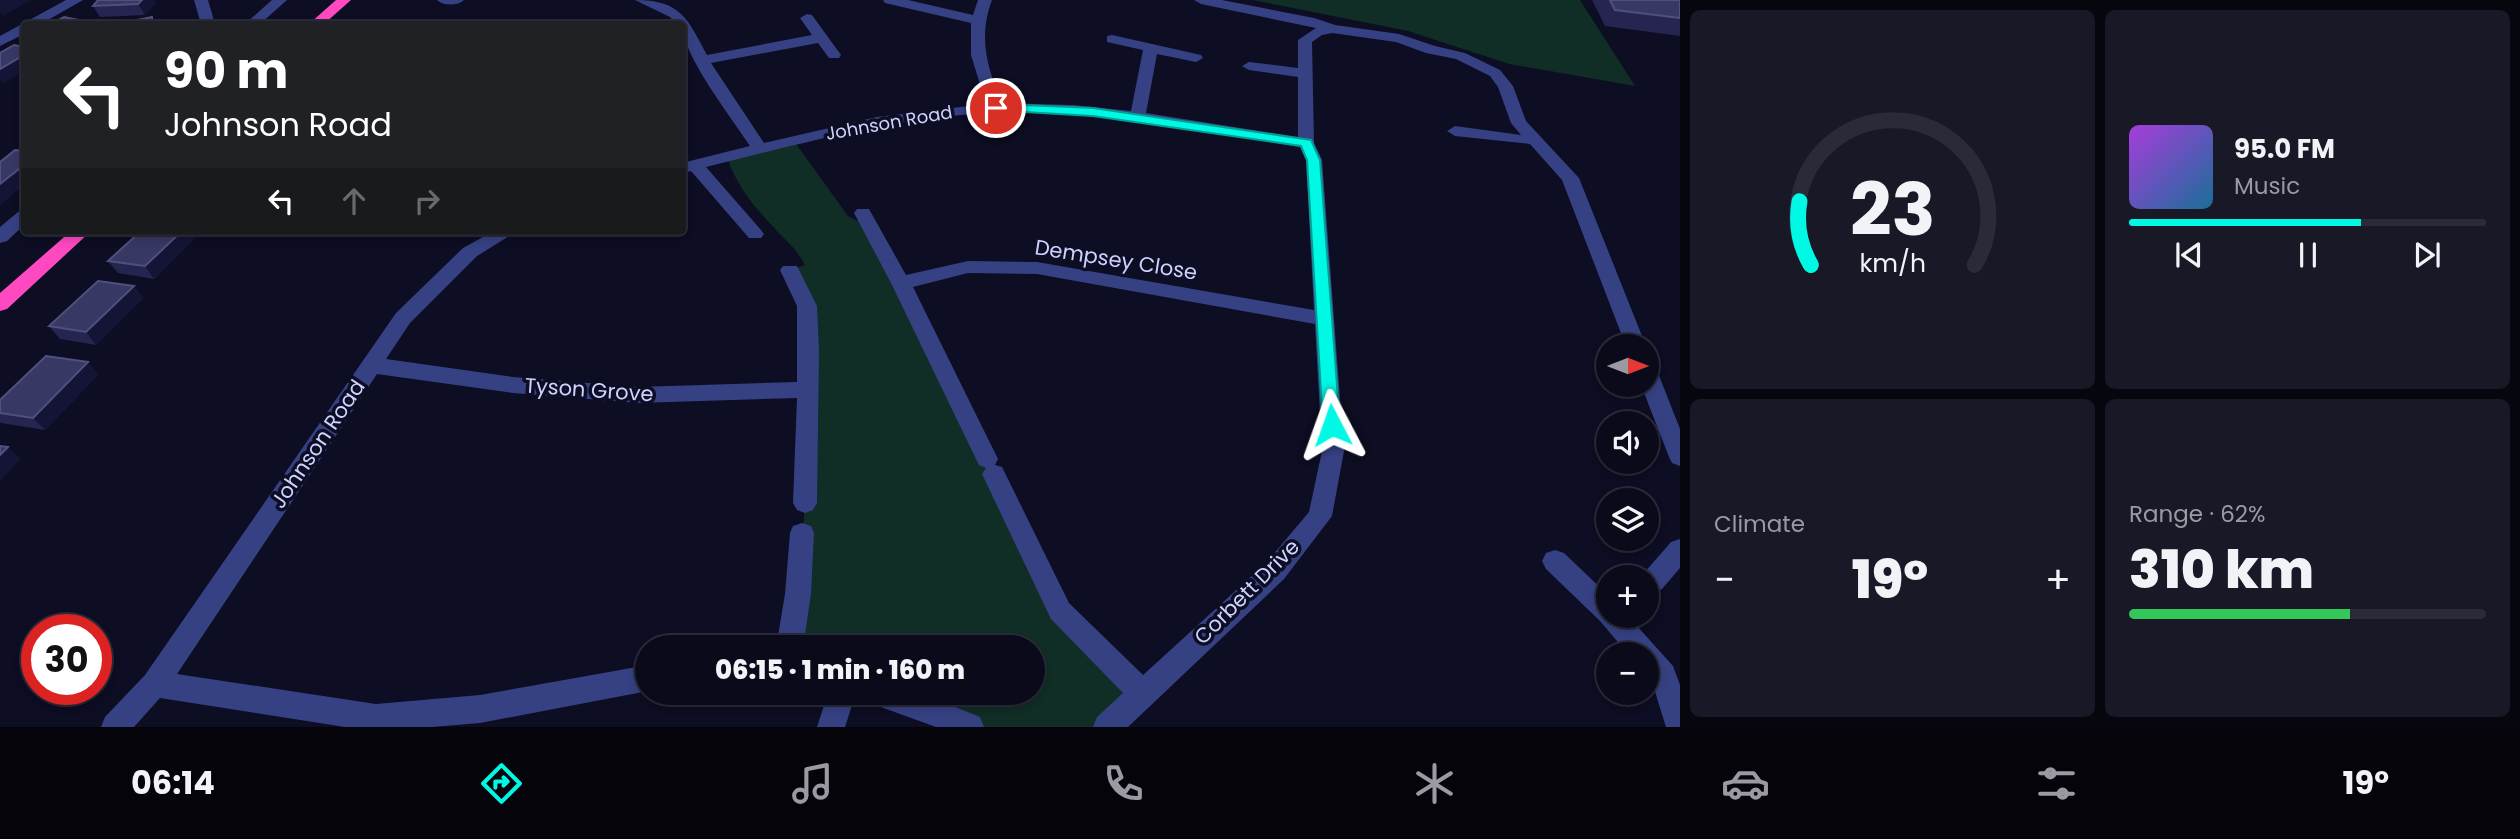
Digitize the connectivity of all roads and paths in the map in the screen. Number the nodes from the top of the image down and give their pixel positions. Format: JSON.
{"nodes":[{"id":1,"x":76,"y":0,"type":"edge"},
{"id":2,"x":201,"y":0,"type":"edge"},
{"id":3,"x":280,"y":0,"type":"edge"},
{"id":4,"x":344,"y":0,"type":"edge"},
{"id":5,"x":444,"y":0,"type":"edge"},
{"id":6,"x":457,"y":0,"type":"edge"},
{"id":7,"x":642,"y":0,"type":"edge"},
{"id":8,"x":681,"y":0,"type":"edge"},
{"id":9,"x":890,"y":0,"type":"edge"},
{"id":10,"x":985,"y":0,"type":"edge"},
{"id":11,"x":1201,"y":0,"type":"edge"},
{"id":12,"x":659,"y":5,"type":"junction"},
{"id":13,"x":807,"y":18,"type":"dead end"},
{"id":14,"x":976,"y":20,"type":"junction"},
{"id":15,"x":37,"y":21,"type":"edge"},
{"id":16,"x":207,"y":21,"type":"edge"},
{"id":17,"x":255,"y":21,"type":"edge"},
{"id":18,"x":320,"y":21,"type":"edge"},
{"id":19,"x":682,"y":21,"type":"edge"},
{"id":20,"x":21,"y":30,"type":"edge"},
{"id":21,"x":686,"y":30,"type":"edge"},
{"id":22,"x":1332,"y":30,"type":"junction"},
{"id":23,"x":821,"y":38,"type":"junction"},
{"id":24,"x":1112,"y":39,"type":"dead end"},
{"id":25,"x":0,"y":42,"type":"edge"},
{"id":26,"x":1151,"y":48,"type":"junction"},
{"id":27,"x":834,"y":55,"type":"dead end"},
{"id":28,"x":1196,"y":58,"type":"dead end"},
{"id":29,"x":702,"y":60,"type":"junction"},
{"id":30,"x":1249,"y":66,"type":"dead end"},
{"id":31,"x":1305,"y":73,"type":"junction"},
{"id":32,"x":996,"y":108,"type":"junction"},
{"id":33,"x":1137,"y":118,"type":"junction"},
{"id":34,"x":1455,"y":131,"type":"dead end"},
{"id":35,"x":1534,"y":139,"type":"junction"},
{"id":36,"x":1306,"y":143,"type":"junction"},
{"id":37,"x":760,"y":149,"type":"junction"},
{"id":38,"x":689,"y":167,"type":"edge"},
{"id":39,"x":863,"y":213,"type":"dead end"},
{"id":40,"x":21,"y":219,"type":"edge"},
{"id":41,"x":755,"y":234,"type":"dead end"},
{"id":42,"x":78,"y":235,"type":"edge"},
{"id":43,"x":501,"y":235,"type":"edge"},
{"id":44,"x":0,"y":237,"type":"edge"},
{"id":45,"x":790,"y":270,"type":"dead end"},
{"id":46,"x":901,"y":283,"type":"junction"},
{"id":47,"x":0,"y":304,"type":"edge"},
{"id":48,"x":1324,"y":319,"type":"junction"},
{"id":49,"x":1631,"y":334,"type":"edge"},
{"id":50,"x":371,"y":365,"type":"junction"},
{"id":51,"x":808,"y":390,"type":"junction"},
{"id":52,"x":1656,"y":397,"type":"edge"},
{"id":53,"x":1680,"y":457,"type":"edge"},
{"id":54,"x":805,"y":503,"type":"dead end"},
{"id":55,"x":802,"y":533,"type":"dead end"},
{"id":56,"x":1680,"y":550,"type":"edge"},
{"id":57,"x":1555,"y":561,"type":"dead end"},
{"id":58,"x":1659,"y":574,"type":"edge"},
{"id":59,"x":1596,"y":599,"type":"edge"},
{"id":60,"x":1623,"y":628,"type":"edge"},
{"id":61,"x":791,"y":635,"type":"edge"},
{"id":62,"x":1634,"y":642,"type":"edge"},
{"id":63,"x":1659,"y":671,"type":"edge"},
{"id":64,"x":635,"y":680,"type":"edge"},
{"id":65,"x":156,"y":684,"type":"junction"},
{"id":66,"x":1143,"y":694,"type":"junction"},
{"id":67,"x":838,"y":705,"type":"edge"},
{"id":68,"x":916,"y":705,"type":"edge"},
{"id":69,"x":115,"y":727,"type":"edge"},
{"id":70,"x":831,"y":727,"type":"edge"},
{"id":71,"x":970,"y":727,"type":"edge"},
{"id":72,"x":1107,"y":727,"type":"edge"},
{"id":73,"x":1680,"y":727,"type":"edge"}],
"edges":[{"from":1,"to":15,"type":"street"},
{"from":2,"to":16,"type":"street"},
{"from":3,"to":17,"type":"street"},
{"from":4,"to":18,"type":"highway"},
{"from":5,"to":6,"type":"street"},
{"from":7,"to":12,"type":"street"},
{"from":8,"to":12,"type":"street"},
{"from":9,"to":14,"type":"street"},
{"from":10,"to":14,"type":"street"},
{"from":11,"to":22,"type":"street"},
{"from":12,"to":19,"type":"street"},
{"from":13,"to":23,"type":"street"},
{"from":14,"to":32,"type":"street"},
{"from":20,"to":25,"type":"street"},
{"from":21,"to":29,"type":"street"},
{"from":22,"to":31,"type":"street","name":"Corbett Drive"},
{"from":22,"to":35,"type":"street"},
{"from":23,"to":27,"type":"street"},
{"from":23,"to":29,"type":"street"},
{"from":24,"to":26,"type":"street"},
{"from":26,"to":28,"type":"street"},
{"from":26,"to":33,"type":"street"},
{"from":29,"to":37,"type":"street"},
{"from":30,"to":31,"type":"street"},
{"from":31,"to":36,"type":"street","name":"Corbett Drive"},
{"from":32,"to":33,"type":"street","name":"Johnson Road"},
{"from":32,"to":37,"type":"street","name":"Johnson Road"},
{"from":33,"to":36,"type":"street","name":"Johnson Road"},
{"from":34,"to":35,"type":"street"},
{"from":35,"to":49,"type":"street"},
{"from":36,"to":48,"type":"street","name":"Corbett Drive"},
{"from":37,"to":38,"type":"street","name":"Johnson Road"},
{"from":38,"to":41,"type":"street"},
{"from":39,"to":46,"type":"street"},
{"from":40,"to":44,"type":"street"},
{"from":42,"to":47,"type":"highway"},
{"from":43,"to":50,"type":"street","name":"Johnson Road"},
{"from":45,"to":51,"type":"street"},
{"from":46,"to":48,"type":"street","name":"Dempsey Close"},
{"from":46,"to":66,"type":"street"},
{"from":48,"to":66,"type":"street","name":"Corbett Drive"},
{"from":50,"to":51,"type":"street","name":"Tyson Grove"},
{"from":50,"to":65,"type":"street","name":"Johnson Road"},
{"from":51,"to":54,"type":"street"},
{"from":52,"to":53,"type":"street"},
{"from":55,"to":61,"type":"street"},
{"from":56,"to":58,"type":"street"},
{"from":57,"to":59,"type":"street"},
{"from":60,"to":62,"type":"street"},
{"from":63,"to":73,"type":"street"},
{"from":64,"to":65,"type":"street"},
{"from":65,"to":69,"type":"street","name":"Johnson Road"},
{"from":66,"to":72,"type":"street","name":"Corbett Drive"},
{"from":67,"to":70,"type":"street"},
{"from":68,"to":71,"type":"street"}]}
